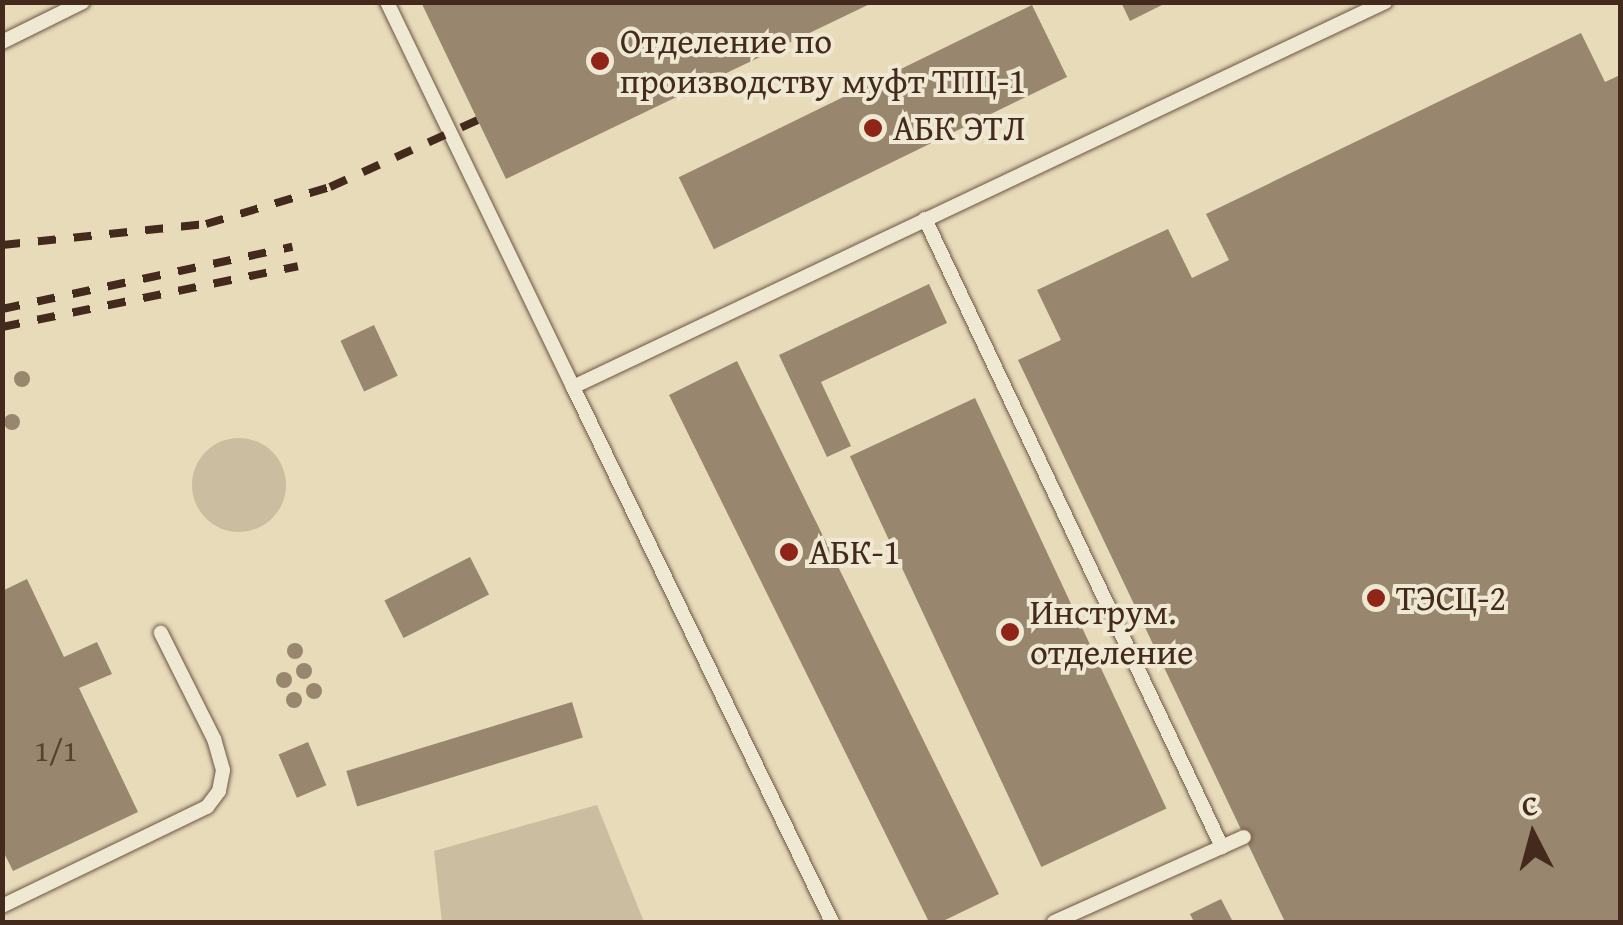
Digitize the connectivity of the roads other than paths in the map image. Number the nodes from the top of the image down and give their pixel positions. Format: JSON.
{"nodes":[{"id":1,"x":84,"y":2,"type":"edge"},
{"id":2,"x":387,"y":2,"type":"edge"},
{"id":3,"x":1385,"y":2,"type":"edge"},
{"id":4,"x":2,"y":42,"type":"edge"},
{"id":5,"x":925,"y":219,"type":"junction"},
{"id":6,"x":573,"y":387,"type":"junction"},
{"id":7,"x":162,"y":633,"type":"dead end"},
{"id":8,"x":1244,"y":837,"type":"dead end"},
{"id":9,"x":1222,"y":847,"type":"junction"},
{"id":10,"x":2,"y":906,"type":"edge"},
{"id":11,"x":832,"y":922,"type":"edge"},
{"id":12,"x":1054,"y":922,"type":"edge"}],
"edges":[{"from":1,"to":4,"type":"lane"},
{"from":2,"to":6,"type":"lane"},
{"from":3,"to":5,"type":"lane"},
{"from":5,"to":6,"type":"lane"},
{"from":5,"to":9,"type":"lane"},
{"from":6,"to":11,"type":"lane"},
{"from":7,"to":10,"type":"lane"},
{"from":8,"to":9,"type":"lane"},
{"from":9,"to":12,"type":"lane"}]}
